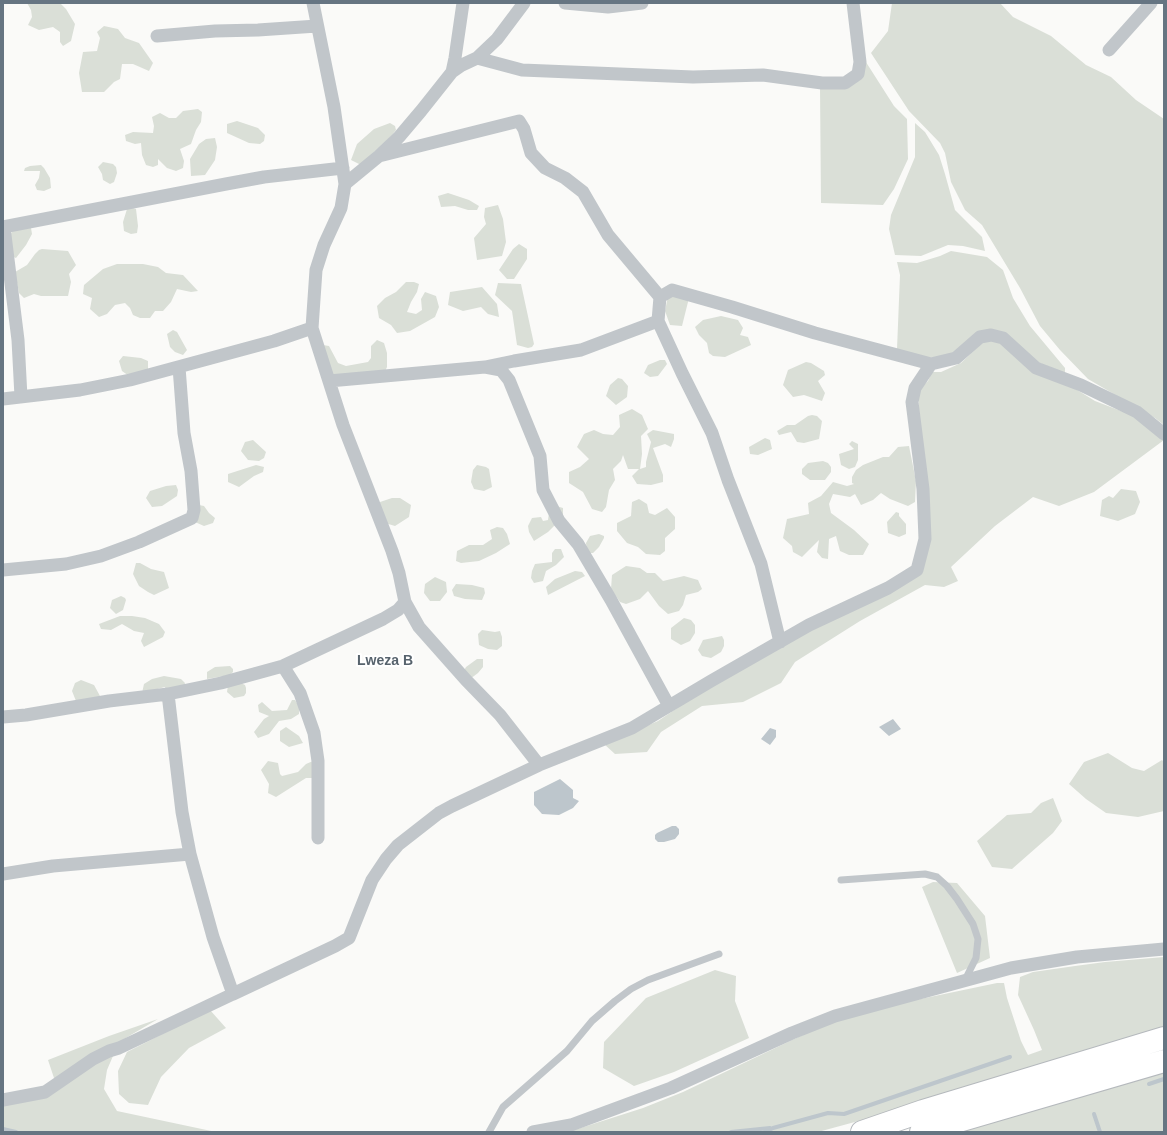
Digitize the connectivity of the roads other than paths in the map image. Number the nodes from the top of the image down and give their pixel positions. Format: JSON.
{"nodes":[{"id":1,"x":313,"y":3,"type":"edge"},
{"id":2,"x":463,"y":3,"type":"edge"},
{"id":3,"x":524,"y":3,"type":"edge"},
{"id":4,"x":566,"y":3,"type":"edge"},
{"id":5,"x":642,"y":3,"type":"edge"},
{"id":6,"x":853,"y":3,"type":"edge"},
{"id":7,"x":1151,"y":3,"type":"edge"},
{"id":8,"x":317,"y":26,"type":"junction"},
{"id":9,"x":157,"y":36,"type":"dead end"},
{"id":10,"x":1109,"y":50,"type":"dead end"},
{"id":11,"x":477,"y":58,"type":"junction"},
{"id":12,"x":452,"y":72,"type":"junction"},
{"id":13,"x":379,"y":156,"type":"junction"},
{"id":14,"x":343,"y":168,"type":"junction"},
{"id":15,"x":345,"y":184,"type":"junction"},
{"id":16,"x":4,"y":227,"type":"edge"},
{"id":17,"x":660,"y":297,"type":"junction"},
{"id":18,"x":658,"y":321,"type":"junction"},
{"id":19,"x":312,"y":328,"type":"junction"},
{"id":20,"x":931,"y":364,"type":"junction"},
{"id":21,"x":178,"y":367,"type":"junction"},
{"id":22,"x":485,"y":367,"type":"junction"},
{"id":23,"x":329,"y":381,"type":"junction"},
{"id":24,"x":21,"y":397,"type":"junction"},
{"id":25,"x":3,"y":399,"type":"edge"},
{"id":26,"x":1164,"y":434,"type":"edge"},
{"id":27,"x":3,"y":570,"type":"edge"},
{"id":28,"x":405,"y":602,"type":"junction"},
{"id":29,"x":780,"y":642,"type":"junction"},
{"id":30,"x":283,"y":666,"type":"junction"},
{"id":31,"x":168,"y":694,"type":"junction"},
{"id":32,"x":669,"y":706,"type":"junction"},
{"id":33,"x":3,"y":717,"type":"edge"},
{"id":34,"x":539,"y":765,"type":"junction"},
{"id":35,"x":318,"y":838,"type":"dead end"},
{"id":36,"x":190,"y":854,"type":"junction"},
{"id":37,"x":3,"y":874,"type":"edge"},
{"id":38,"x":841,"y":880,"type":"dead end"},
{"id":39,"x":1164,"y":949,"type":"edge"},
{"id":40,"x":719,"y":954,"type":"dead end"},
{"id":41,"x":963,"y":981,"type":"junction"},
{"id":42,"x":233,"y":994,"type":"junction"},
{"id":43,"x":1164,"y":1038,"type":"edge"},
{"id":44,"x":1164,"y":1061,"type":"edge"},
{"id":45,"x":3,"y":1100,"type":"edge"},
{"id":46,"x":488,"y":1132,"type":"edge"},
{"id":47,"x":533,"y":1132,"type":"edge"},
{"id":48,"x":862,"y":1132,"type":"edge"},
{"id":49,"x":921,"y":1132,"type":"edge"}],
"edges":[{"from":1,"to":8,"type":"street"},
{"from":2,"to":12,"type":"street"},
{"from":3,"to":11,"type":"street"},
{"from":4,"to":5,"type":"street"},
{"from":6,"to":11,"type":"street"},
{"from":7,"to":10,"type":"street"},
{"from":8,"to":9,"type":"street"},
{"from":8,"to":14,"type":"street"},
{"from":11,"to":12,"type":"street"},
{"from":12,"to":13,"type":"street"},
{"from":13,"to":15,"type":"street"},
{"from":13,"to":17,"type":"street"},
{"from":14,"to":15,"type":"street"},
{"from":14,"to":16,"type":"street"},
{"from":15,"to":19,"type":"street"},
{"from":16,"to":24,"type":"street"},
{"from":17,"to":18,"type":"street"},
{"from":17,"to":20,"type":"street"},
{"from":18,"to":22,"type":"street"},
{"from":18,"to":29,"type":"street"},
{"from":19,"to":21,"type":"street"},
{"from":19,"to":23,"type":"street"},
{"from":20,"to":26,"type":"street"},
{"from":20,"to":29,"type":"street"},
{"from":21,"to":24,"type":"street"},
{"from":21,"to":27,"type":"street"},
{"from":22,"to":23,"type":"street"},
{"from":22,"to":32,"type":"street"},
{"from":23,"to":28,"type":"street"},
{"from":24,"to":25,"type":"street"},
{"from":28,"to":30,"type":"street"},
{"from":28,"to":34,"type":"street"},
{"from":29,"to":32,"type":"street"},
{"from":30,"to":31,"type":"street"},
{"from":30,"to":35,"type":"street"},
{"from":31,"to":33,"type":"street"},
{"from":31,"to":36,"type":"street"},
{"from":32,"to":34,"type":"street"},
{"from":34,"to":42,"type":"street"},
{"from":36,"to":37,"type":"street"},
{"from":36,"to":42,"type":"street"},
{"from":38,"to":41,"type":"lane"},
{"from":39,"to":41,"type":"street"},
{"from":40,"to":46,"type":"lane"},
{"from":41,"to":47,"type":"street"},
{"from":42,"to":45,"type":"street"},
{"from":43,"to":48,"type":"highway"},
{"from":44,"to":49,"type":"highway"}]}
